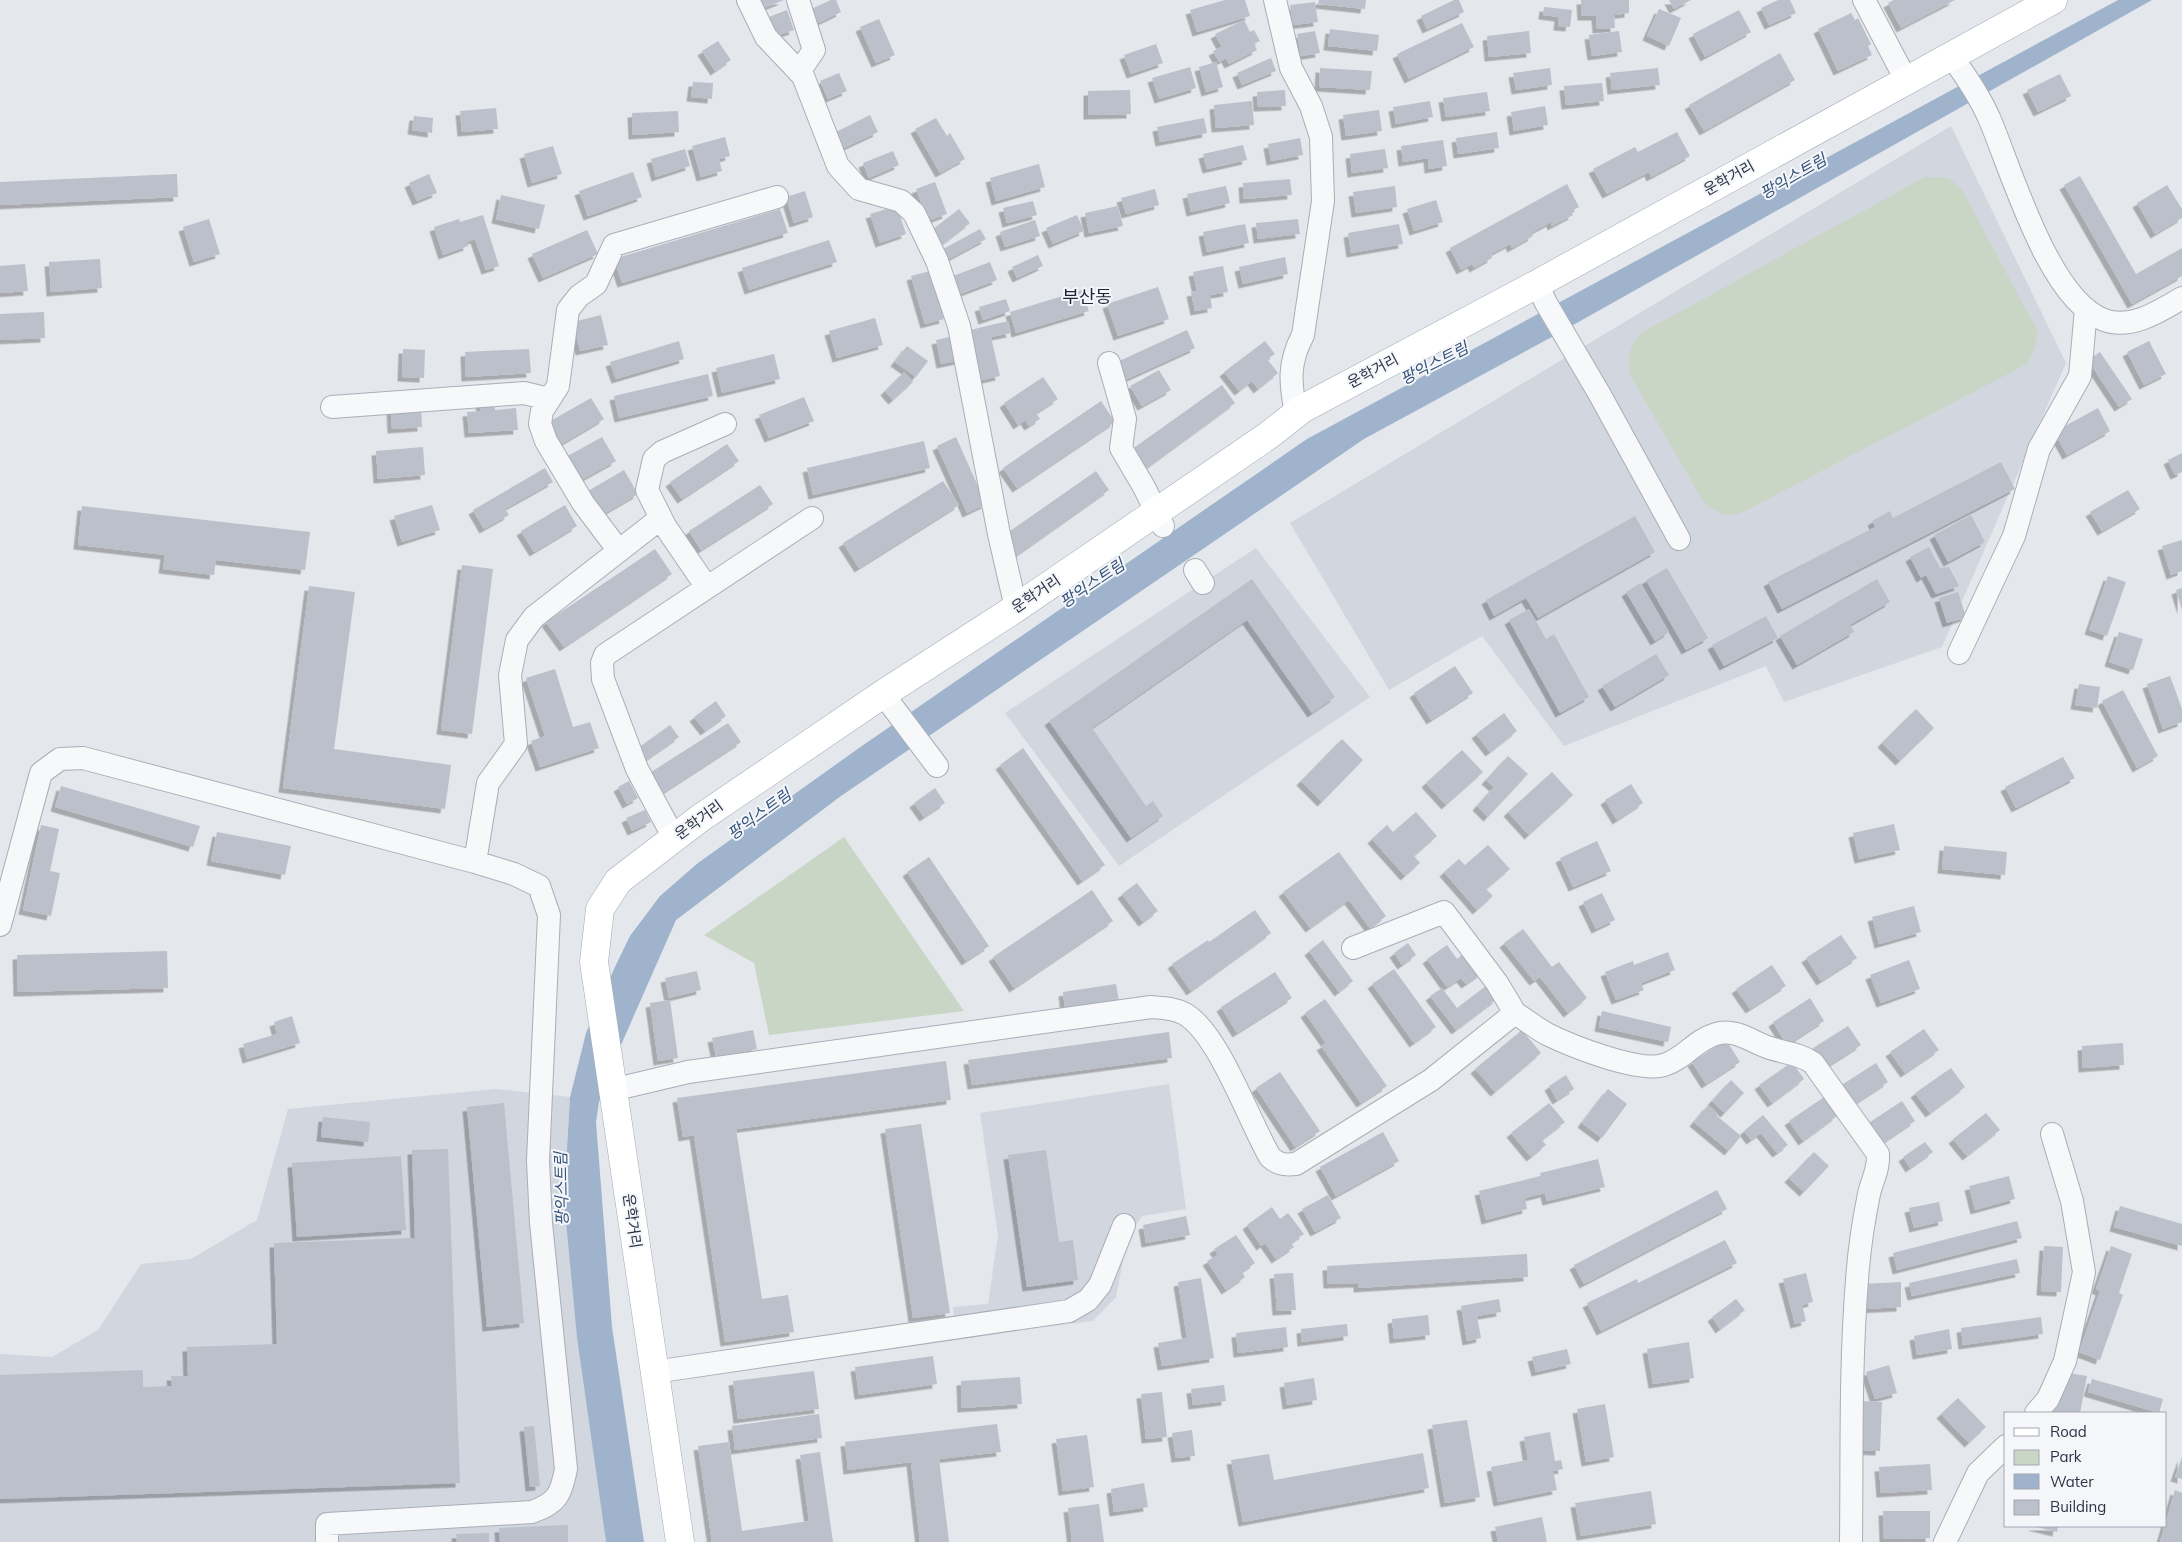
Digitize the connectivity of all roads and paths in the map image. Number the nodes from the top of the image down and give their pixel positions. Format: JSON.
{"nodes":[{"id":1,"x":748,"y":0,"type":"edge"},
{"id":2,"x":798,"y":0,"type":"edge"},
{"id":3,"x":1275,"y":0,"type":"edge"},
{"id":4,"x":1864,"y":0,"type":"edge"},
{"id":5,"x":2041,"y":3,"type":"edge"},
{"id":6,"x":1957,"y":64,"type":"junction"},
{"id":7,"x":799,"y":72,"type":"junction"},
{"id":8,"x":1906,"y":80,"type":"junction"},
{"id":9,"x":776,"y":197,"type":"dead end"},
{"id":10,"x":1541,"y":294,"type":"junction"},
{"id":11,"x":2182,"y":298,"type":"edge"},
{"id":12,"x":2086,"y":309,"type":"junction"},
{"id":13,"x":1109,"y":363,"type":"dead end"},
{"id":14,"x":549,"y":399,"type":"junction"},
{"id":15,"x":332,"y":407,"type":"dead end"},
{"id":16,"x":1296,"y":414,"type":"junction"},
{"id":17,"x":725,"y":424,"type":"dead end"},
{"id":18,"x":662,"y":518,"type":"junction"},
{"id":19,"x":812,"y":518,"type":"dead end"},
{"id":20,"x":1159,"y":519,"type":"junction"},
{"id":21,"x":1679,"y":539,"type":"dead end"},
{"id":22,"x":619,"y":551,"type":"junction"},
{"id":23,"x":706,"y":586,"type":"junction"},
{"id":24,"x":1016,"y":608,"type":"junction"},
{"id":25,"x":1959,"y":653,"type":"dead end"},
{"id":26,"x":889,"y":702,"type":"junction"},
{"id":27,"x":932,"y":760,"type":"dead end"},
{"id":28,"x":674,"y":838,"type":"junction"},
{"id":29,"x":475,"y":862,"type":"junction"},
{"id":30,"x":0,"y":924,"type":"edge"},
{"id":31,"x":1353,"y":948,"type":"dead end"},
{"id":32,"x":1515,"y":1013,"type":"junction"},
{"id":33,"x":612,"y":1084,"type":"junction"},
{"id":34,"x":2052,"y":1134,"type":"dead end"},
{"id":35,"x":1124,"y":1225,"type":"dead end"},
{"id":36,"x":654,"y":1372,"type":"junction"},
{"id":37,"x":2037,"y":1412,"type":"edge"},
{"id":38,"x":2004,"y":1448,"type":"edge"},
{"id":39,"x":327,"y":1542,"type":"edge"},
{"id":40,"x":680,"y":1542,"type":"edge"},
{"id":41,"x":1851,"y":1542,"type":"edge"},
{"id":42,"x":1945,"y":1542,"type":"edge"}],
"edges":[{"from":1,"to":7,"type":"street"},
{"from":2,"to":7,"type":"street"},
{"from":3,"to":16,"type":"street"},
{"from":4,"to":8,"type":"street"},
{"from":5,"to":6,"type":"main road","name":"운학거리"},
{"from":6,"to":8,"type":"main road","name":"운학거리"},
{"from":6,"to":12,"type":"street"},
{"from":7,"to":24,"type":"street"},
{"from":8,"to":10,"type":"main road","name":"운학거리"},
{"from":9,"to":14,"type":"street"},
{"from":10,"to":16,"type":"main road","name":"운학거리"},
{"from":10,"to":21,"type":"street"},
{"from":11,"to":12,"type":"street"},
{"from":12,"to":25,"type":"street"},
{"from":13,"to":20,"type":"street"},
{"from":14,"to":15,"type":"street"},
{"from":14,"to":22,"type":"street"},
{"from":16,"to":20,"type":"main road","name":"운학거리"},
{"from":17,"to":18,"type":"street"},
{"from":18,"to":22,"type":"street"},
{"from":18,"to":23,"type":"street"},
{"from":19,"to":23,"type":"street"},
{"from":20,"to":24,"type":"main road","name":"운학거리"},
{"from":22,"to":29,"type":"street"},
{"from":23,"to":28,"type":"street"},
{"from":24,"to":26,"type":"main road","name":"운학거리"},
{"from":26,"to":27,"type":"street"},
{"from":26,"to":28,"type":"main road","name":"운학거리"},
{"from":28,"to":33,"type":"main road","name":"운학거리"},
{"from":29,"to":30,"type":"street"},
{"from":29,"to":39,"type":"street"},
{"from":31,"to":32,"type":"street"},
{"from":32,"to":33,"type":"street"},
{"from":32,"to":41,"type":"street"},
{"from":33,"to":36,"type":"main road","name":"운학거리"},
{"from":34,"to":37,"type":"street"},
{"from":35,"to":36,"type":"street"},
{"from":36,"to":40,"type":"main road","name":"운학거리"},
{"from":38,"to":42,"type":"street"}]}
